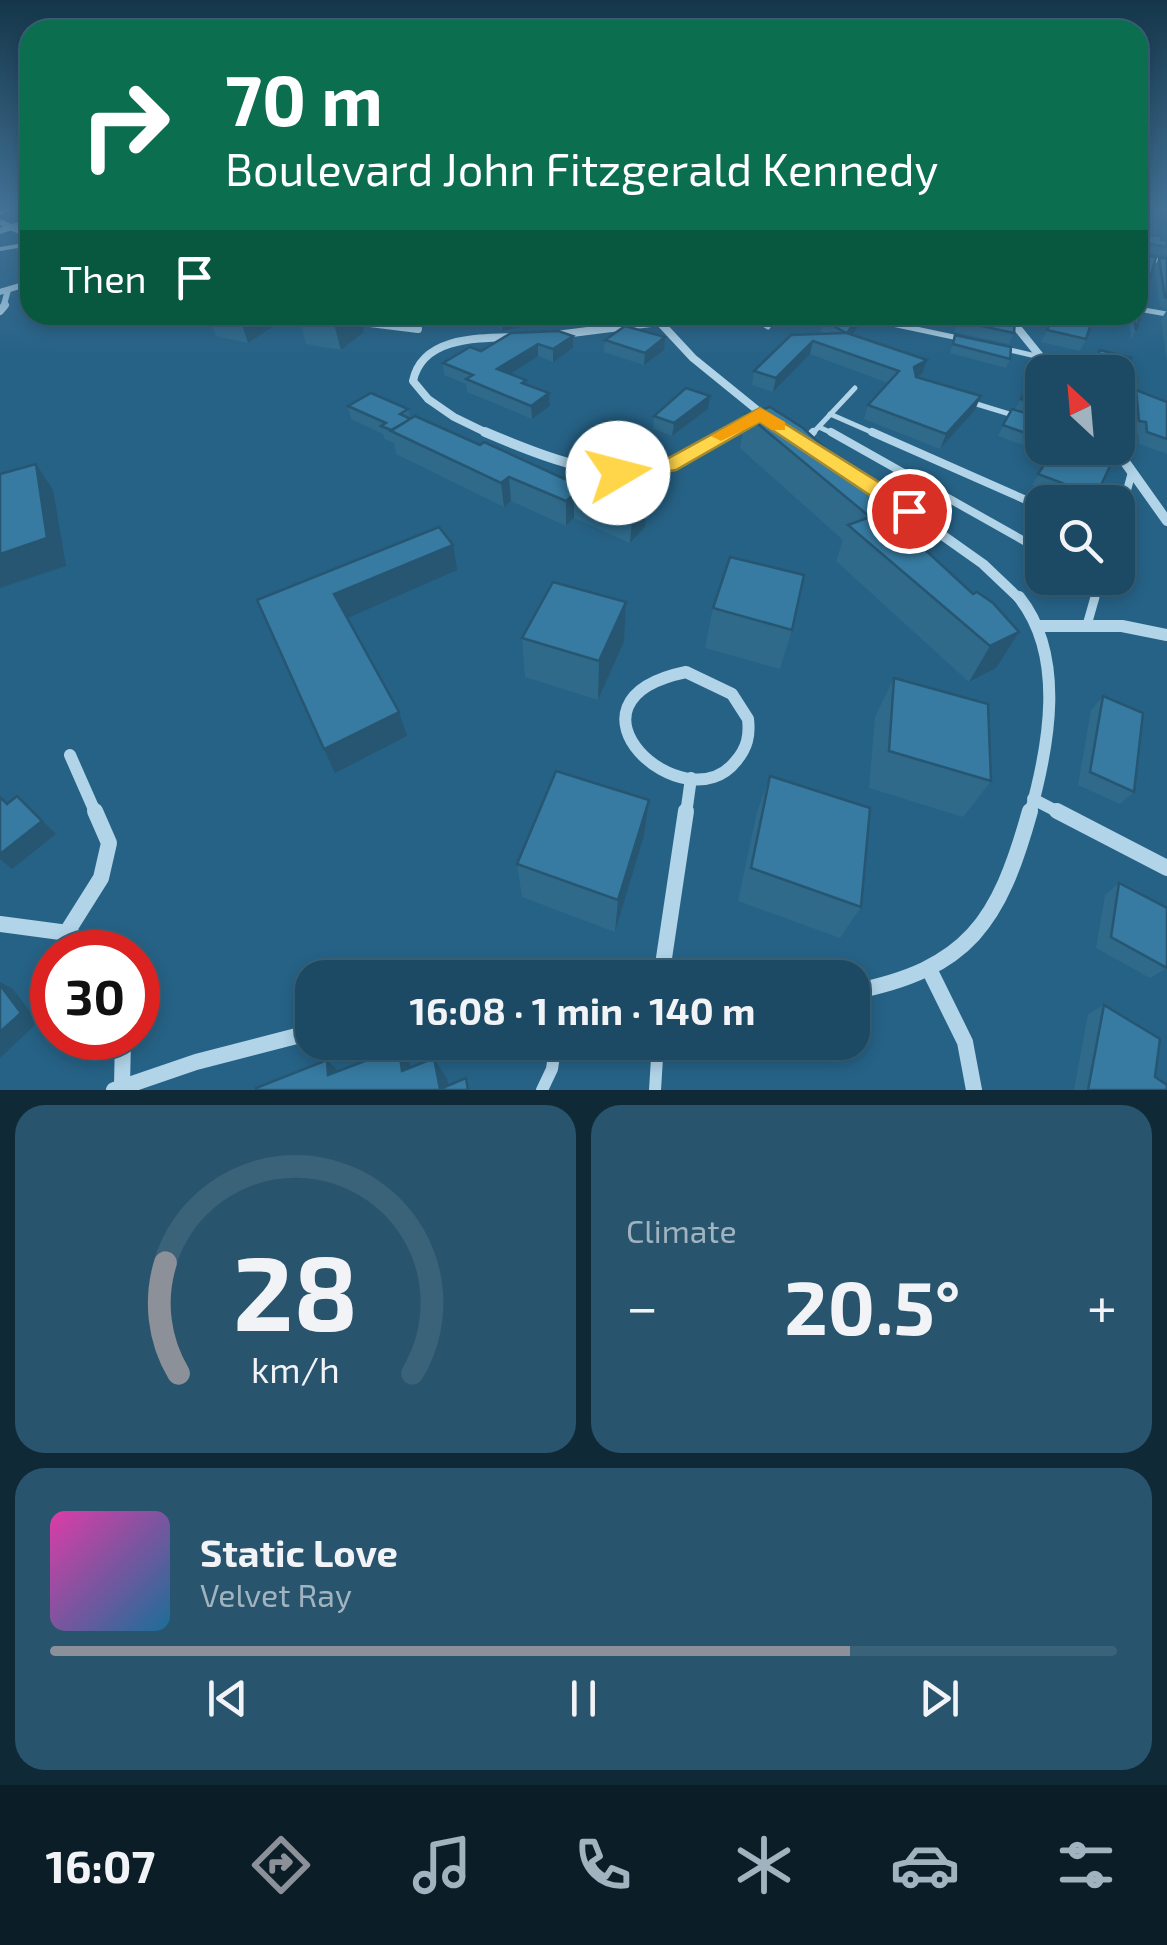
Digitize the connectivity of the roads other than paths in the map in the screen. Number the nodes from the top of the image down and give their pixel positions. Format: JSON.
{"nodes":[{"id":1,"x":4,"y":291,"type":"edge"},
{"id":2,"x":0,"y":311,"type":"edge"},
{"id":3,"x":386,"y":325,"type":"edge"},
{"id":4,"x":616,"y":325,"type":"edge"},
{"id":5,"x":662,"y":325,"type":"edge"},
{"id":6,"x":765,"y":325,"type":"edge"},
{"id":7,"x":896,"y":325,"type":"edge"},
{"id":8,"x":1014,"y":325,"type":"edge"},
{"id":9,"x":768,"y":327,"type":"dead end"},
{"id":10,"x":418,"y":329,"type":"dead end"},
{"id":11,"x":544,"y":336,"type":"edge"},
{"id":12,"x":528,"y":337,"type":"edge"},
{"id":13,"x":966,"y":340,"type":"edge"},
{"id":14,"x":1005,"y":349,"type":"edge"},
{"id":15,"x":1031,"y":355,"type":"edge"},
{"id":16,"x":1038,"y":355,"type":"edge"},
{"id":17,"x":855,"y":388,"type":"dead end"},
{"id":18,"x":969,"y":402,"type":"edge"},
{"id":19,"x":760,"y":414,"type":"junction"},
{"id":20,"x":830,"y":414,"type":"junction"},
{"id":21,"x":1024,"y":418,"type":"edge"},
{"id":22,"x":775,"y":423,"type":"edge"},
{"id":23,"x":818,"y":427,"type":"junction"},
{"id":24,"x":789,"y":433,"type":"edge"},
{"id":25,"x":804,"y":442,"type":"junction"},
{"id":26,"x":820,"y":454,"type":"edge"},
{"id":27,"x":1127,"y":465,"type":"edge"},
{"id":28,"x":1132,"y":472,"type":"junction"},
{"id":29,"x":1128,"y":485,"type":"edge"},
{"id":30,"x":1025,"y":500,"type":"edge"},
{"id":31,"x":899,"y":504,"type":"edge"},
{"id":32,"x":1167,"y":520,"type":"edge"},
{"id":33,"x":1025,"y":543,"type":"edge"},
{"id":34,"x":1096,"y":595,"type":"edge"},
{"id":35,"x":1087,"y":624,"type":"junction"},
{"id":36,"x":1040,"y":626,"type":"junction"},
{"id":37,"x":1167,"y":635,"type":"edge"},
{"id":38,"x":70,"y":755,"type":"dead end"},
{"id":39,"x":690,"y":778,"type":"junction"},
{"id":40,"x":1034,"y":799,"type":"junction"},
{"id":41,"x":1167,"y":868,"type":"edge"},
{"id":42,"x":0,"y":924,"type":"edge"},
{"id":43,"x":50,"y":930,"type":"edge"},
{"id":44,"x":68,"y":930,"type":"edge"},
{"id":45,"x":664,"y":960,"type":"edge"},
{"id":46,"x":930,"y":969,"type":"junction"},
{"id":47,"x":870,"y":987,"type":"edge"},
{"id":48,"x":295,"y":1036,"type":"edge"},
{"id":49,"x":121,"y":1060,"type":"edge"},
{"id":50,"x":553,"y":1060,"type":"edge"},
{"id":51,"x":657,"y":1060,"type":"edge"},
{"id":52,"x":118,"y":1089,"type":"edge"},
{"id":53,"x":542,"y":1090,"type":"edge"},
{"id":54,"x":655,"y":1090,"type":"edge"},
{"id":55,"x":974,"y":1090,"type":"edge"}],
"edges":[{"from":1,"to":2,"type":"street"},
{"from":3,"to":10,"type":"street"},
{"from":4,"to":11,"type":"street"},
{"from":5,"to":19,"type":"street"},
{"from":6,"to":9,"type":"lane"},
{"from":7,"to":13,"type":"lane"},
{"from":8,"to":16,"type":"street"},
{"from":12,"to":19,"type":"street"},
{"from":14,"to":15,"type":"lane"},
{"from":17,"to":20,"type":"lane"},
{"from":18,"to":21,"type":"lane"},
{"from":19,"to":22,"type":"street"},
{"from":20,"to":23,"type":"lane"},
{"from":20,"to":30,"type":"lane"},
{"from":23,"to":25,"type":"lane"},
{"from":23,"to":33,"type":"lane"},
{"from":24,"to":25,"type":"street"},
{"from":25,"to":26,"type":"street"},
{"from":27,"to":28,"type":"street"},
{"from":28,"to":29,"type":"lane"},
{"from":28,"to":32,"type":"street"},
{"from":31,"to":36,"type":"street"},
{"from":34,"to":35,"type":"lane"},
{"from":35,"to":36,"type":"street"},
{"from":35,"to":37,"type":"street"},
{"from":36,"to":40,"type":"street"},
{"from":38,"to":44,"type":"street"},
{"from":39,"to":39,"type":"street"},
{"from":39,"to":45,"type":"street"},
{"from":40,"to":41,"type":"street"},
{"from":40,"to":46,"type":"street"},
{"from":42,"to":43,"type":"street"},
{"from":46,"to":47,"type":"street"},
{"from":46,"to":55,"type":"street"},
{"from":48,"to":52,"type":"street"},
{"from":49,"to":52,"type":"street"},
{"from":50,"to":53,"type":"lane"},
{"from":51,"to":54,"type":"lane"}]}
